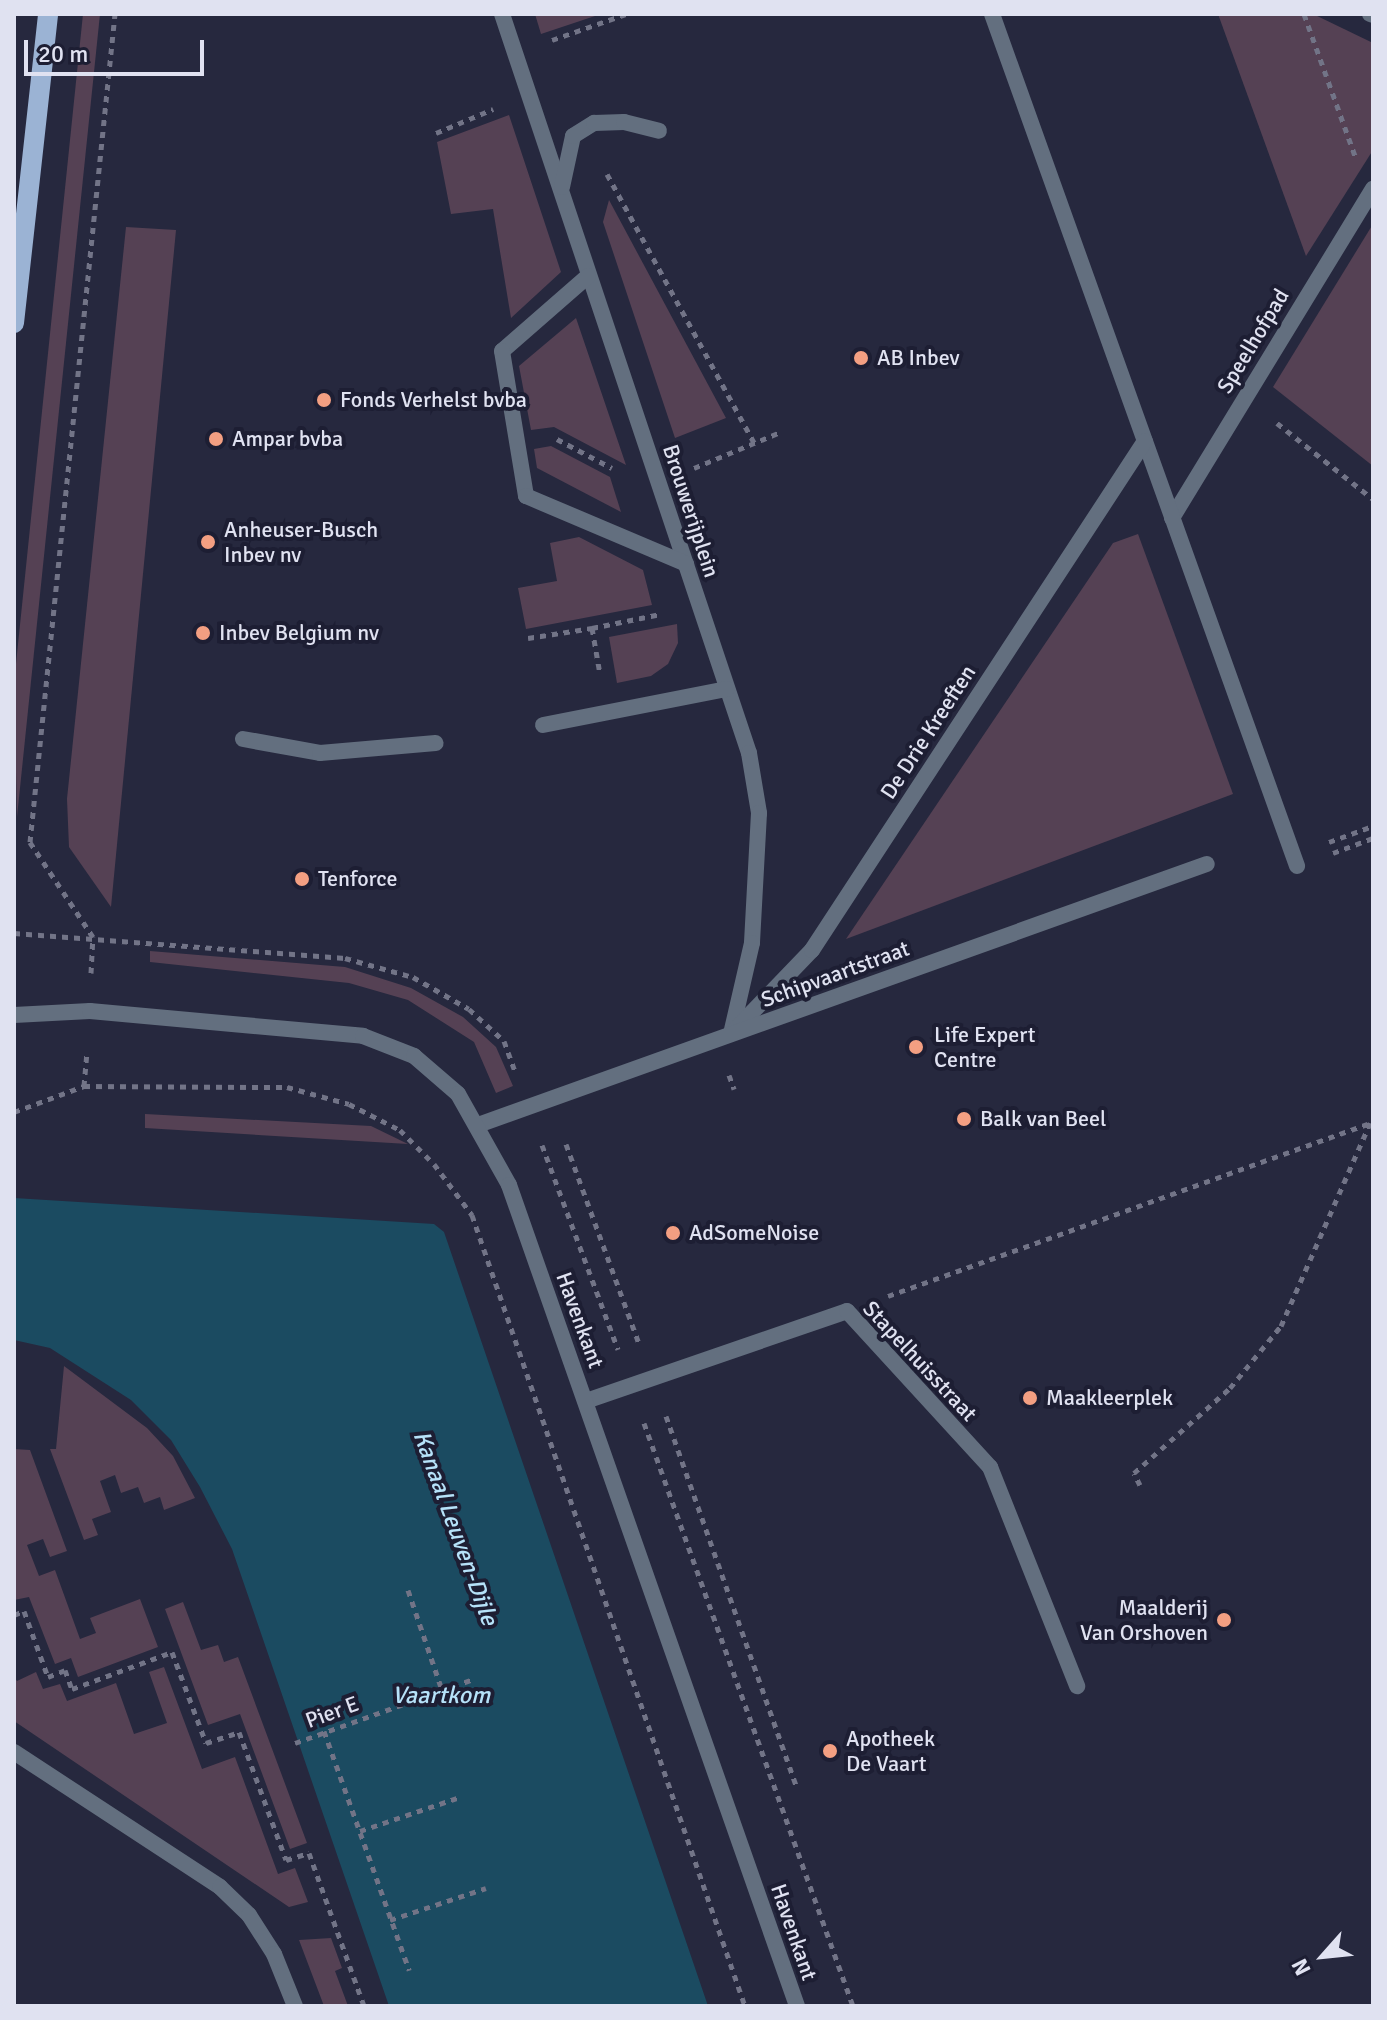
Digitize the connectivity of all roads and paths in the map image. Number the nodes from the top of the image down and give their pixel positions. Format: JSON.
{"nodes":[{"id":1,"x":48,"y":14,"type":"edge"},
{"id":2,"x":115,"y":14,"type":"edge"},
{"id":3,"x":502,"y":14,"type":"edge"},
{"id":4,"x":992,"y":14,"type":"edge"},
{"id":5,"x":1304,"y":14,"type":"edge"},
{"id":6,"x":583,"y":130,"type":"junction"},
{"id":7,"x":659,"y":131,"type":"dead end"},
{"id":8,"x":1371,"y":192,"type":"edge"},
{"id":9,"x":562,"y":193,"type":"junction"},
{"id":10,"x":588,"y":276,"type":"junction"},
{"id":11,"x":14,"y":323,"type":"edge"},
{"id":12,"x":1244,"y":397,"type":"junction"},
{"id":13,"x":778,"y":433,"type":"dead end"},
{"id":14,"x":1145,"y":441,"type":"junction"},
{"id":15,"x":754,"y":443,"type":"junction"},
{"id":16,"x":659,"y":482,"type":"junction"},
{"id":17,"x":1373,"y":499,"type":"edge"},
{"id":18,"x":1172,"y":518,"type":"junction"},
{"id":19,"x":686,"y":564,"type":"junction"},
{"id":20,"x":528,"y":638,"type":"dead end"},
{"id":21,"x":727,"y":689,"type":"junction"},
{"id":22,"x":606,"y":712,"type":"junction"},
{"id":23,"x":543,"y":725,"type":"dead end"},
{"id":24,"x":243,"y":739,"type":"dead end"},
{"id":25,"x":436,"y":743,"type":"dead end"},
{"id":26,"x":1207,"y":864,"type":"dead end"},
{"id":27,"x":1297,"y":866,"type":"dead end"},
{"id":28,"x":14,"y":933,"type":"edge"},
{"id":29,"x":93,"y":937,"type":"junction"},
{"id":30,"x":14,"y":1015,"type":"edge"},
{"id":31,"x":731,"y":1034,"type":"junction"},
{"id":32,"x":520,"y":1084,"type":"dead end"},
{"id":33,"x":14,"y":1112,"type":"edge"},
{"id":34,"x":1372,"y":1123,"type":"edge"},
{"id":35,"x":478,"y":1125,"type":"junction"},
{"id":36,"x":541,"y":1143,"type":"dead end"},
{"id":37,"x":566,"y":1144,"type":"dead end"},
{"id":38,"x":847,"y":1311,"type":"junction"},
{"id":39,"x":653,"y":1380,"type":"junction"},
{"id":40,"x":632,"y":1387,"type":"junction"},
{"id":41,"x":586,"y":1401,"type":"junction"},
{"id":42,"x":1140,"y":1485,"type":"dead end"},
{"id":43,"x":408,"y":1590,"type":"dead end"},
{"id":44,"x":14,"y":1615,"type":"edge"},
{"id":45,"x":471,"y":1680,"type":"dead end"},
{"id":46,"x":1077,"y":1686,"type":"dead end"},
{"id":47,"x":442,"y":1690,"type":"junction"},
{"id":48,"x":324,"y":1731,"type":"junction"},
{"id":49,"x":295,"y":1743,"type":"dead end"},
{"id":50,"x":14,"y":1752,"type":"edge"},
{"id":51,"x":797,"y":1789,"type":"dead end"},
{"id":52,"x":460,"y":1797,"type":"dead end"},
{"id":53,"x":360,"y":1831,"type":"junction"},
{"id":54,"x":486,"y":1888,"type":"dead end"},
{"id":55,"x":390,"y":1920,"type":"junction"},
{"id":56,"x":409,"y":1970,"type":"dead end"},
{"id":57,"x":295,"y":2006,"type":"edge"},
{"id":58,"x":364,"y":2006,"type":"edge"},
{"id":59,"x":745,"y":2006,"type":"edge"},
{"id":60,"x":797,"y":2006,"type":"edge"},
{"id":61,"x":853,"y":2006,"type":"edge"}],
"edges":[{"from":1,"to":11,"type":"main road"},
{"from":2,"to":29,"type":"path"},
{"from":3,"to":9,"type":"street","name":"Brouwerijplein"},
{"from":4,"to":14,"type":"street"},
{"from":5,"to":8,"type":"path"},
{"from":6,"to":7,"type":"street"},
{"from":6,"to":9,"type":"street"},
{"from":6,"to":15,"type":"path"},
{"from":8,"to":12,"type":"street","name":"Speelhofpad"},
{"from":9,"to":10,"type":"street","name":"Brouwerijplein"},
{"from":10,"to":16,"type":"street","name":"Brouwerijplein"},
{"from":10,"to":19,"type":"street"},
{"from":12,"to":17,"type":"path"},
{"from":12,"to":18,"type":"street","name":"Speelhofpad"},
{"from":13,"to":15,"type":"path"},
{"from":14,"to":18,"type":"street"},
{"from":14,"to":31,"type":"street","name":"De Drie Kreeften"},
{"from":15,"to":16,"type":"path"},
{"from":16,"to":19,"type":"street","name":"Brouwerijplein"},
{"from":18,"to":27,"type":"street"},
{"from":19,"to":21,"type":"street","name":"Brouwerijplein"},
{"from":20,"to":22,"type":"path"},
{"from":21,"to":22,"type":"street"},
{"from":21,"to":31,"type":"street","name":"Brouwerijplein"},
{"from":22,"to":23,"type":"street"},
{"from":24,"to":25,"type":"street"},
{"from":26,"to":31,"type":"street","name":"Schipvaartstraat"},
{"from":28,"to":29,"type":"path"},
{"from":29,"to":32,"type":"path"},
{"from":30,"to":35,"type":"street","name":"Havenkant"},
{"from":31,"to":35,"type":"street","name":"Schipvaartstraat"},
{"from":33,"to":59,"type":"path"},
{"from":34,"to":38,"type":"path"},
{"from":34,"to":42,"type":"path"},
{"from":35,"to":41,"type":"street","name":"Havenkant"},
{"from":36,"to":40,"type":"path"},
{"from":37,"to":39,"type":"path"},
{"from":38,"to":39,"type":"street","name":"Stapelhuisstraat"},
{"from":38,"to":46,"type":"street","name":"Stapelhuisstraat"},
{"from":39,"to":40,"type":"street","name":"Stapelhuisstraat"},
{"from":39,"to":51,"type":"path"},
{"from":40,"to":41,"type":"street","name":"Stapelhuisstraat"},
{"from":40,"to":61,"type":"path"},
{"from":41,"to":60,"type":"street","name":"Havenkant"},
{"from":43,"to":47,"type":"path"},
{"from":44,"to":58,"type":"path"},
{"from":45,"to":47,"type":"path","name":"Pier E"},
{"from":47,"to":48,"type":"path","name":"Pier E"},
{"from":48,"to":49,"type":"path","name":"Pier E"},
{"from":48,"to":53,"type":"path"},
{"from":50,"to":57,"type":"street"},
{"from":52,"to":53,"type":"path"},
{"from":53,"to":55,"type":"path"},
{"from":54,"to":55,"type":"path"},
{"from":55,"to":56,"type":"path"}]}
